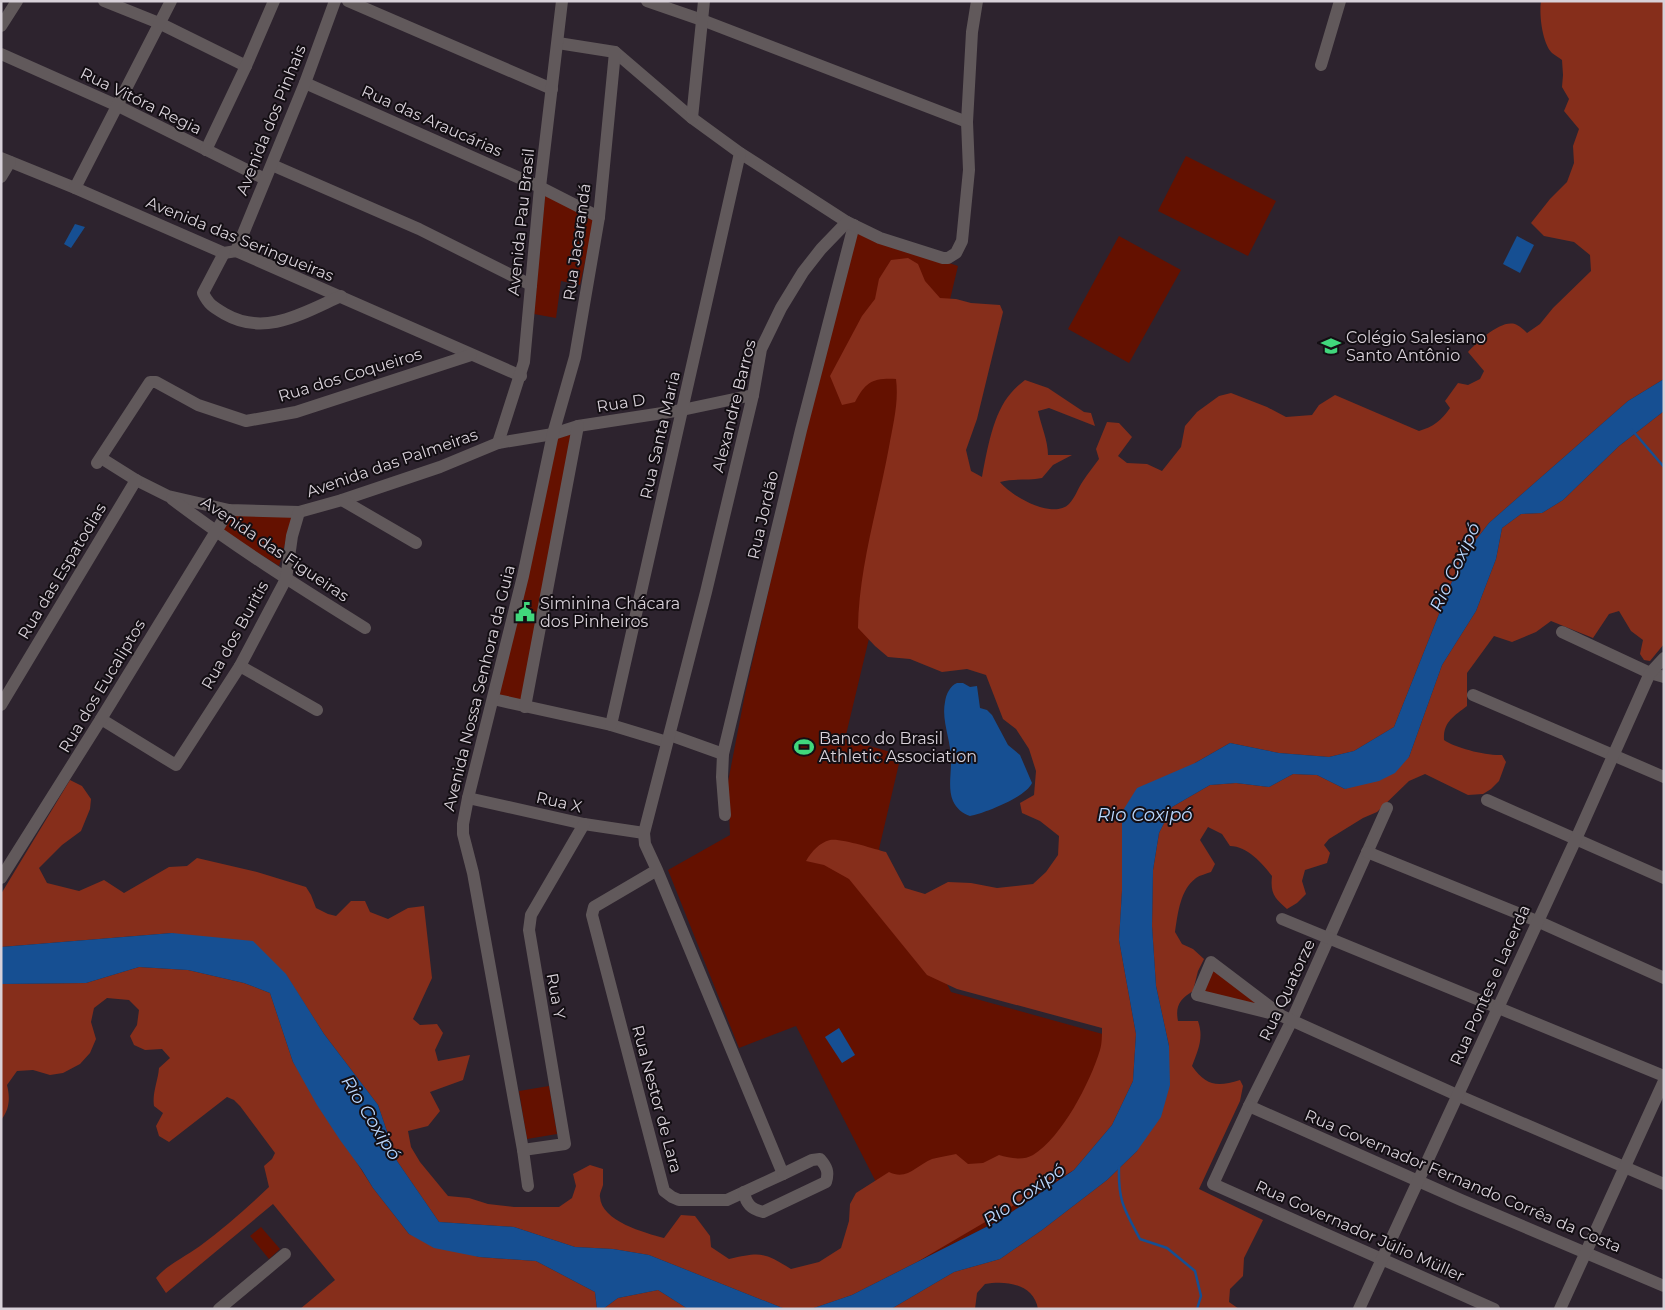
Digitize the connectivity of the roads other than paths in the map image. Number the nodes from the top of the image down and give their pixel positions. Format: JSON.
{"nodes":[{"id":1,"x":17,"y":1,"type":"edge"},
{"id":2,"x":104,"y":1,"type":"edge"},
{"id":3,"x":171,"y":1,"type":"edge"},
{"id":4,"x":274,"y":1,"type":"edge"},
{"id":5,"x":335,"y":1,"type":"edge"},
{"id":6,"x":348,"y":1,"type":"edge"},
{"id":7,"x":562,"y":1,"type":"edge"},
{"id":8,"x":647,"y":1,"type":"edge"},
{"id":9,"x":704,"y":1,"type":"edge"},
{"id":10,"x":977,"y":1,"type":"edge"},
{"id":11,"x":1340,"y":1,"type":"edge"},
{"id":12,"x":702,"y":20,"type":"junction"},
{"id":13,"x":159,"y":23,"type":"junction"},
{"id":14,"x":1,"y":26,"type":"edge"},
{"id":15,"x":558,"y":43,"type":"junction"},
{"id":16,"x":615,"y":52,"type":"junction"},
{"id":17,"x":1,"y":54,"type":"edge"},
{"id":18,"x":1322,"y":65,"type":"dead end"},
{"id":19,"x":246,"y":66,"type":"junction"},
{"id":20,"x":305,"y":83,"type":"junction"},
{"id":21,"x":552,"y":89,"type":"junction"},
{"id":22,"x":118,"y":106,"type":"junction"},
{"id":23,"x":692,"y":118,"type":"junction"},
{"id":24,"x":967,"y":122,"type":"junction"},
{"id":25,"x":206,"y":150,"type":"junction"},
{"id":26,"x":740,"y":153,"type":"junction"},
{"id":27,"x":6,"y":160,"type":"edge"},
{"id":28,"x":272,"y":165,"type":"junction"},
{"id":29,"x":1,"y":177,"type":"edge"},
{"id":30,"x":265,"y":179,"type":"junction"},
{"id":31,"x":540,"y":187,"type":"junction"},
{"id":32,"x":75,"y":188,"type":"junction"},
{"id":33,"x":599,"y":217,"type":"junction"},
{"id":34,"x":850,"y":224,"type":"junction"},
{"id":35,"x":230,"y":252,"type":"junction"},
{"id":36,"x":531,"y":285,"type":"junction"},
{"id":37,"x":341,"y":296,"type":"junction"},
{"id":38,"x":470,"y":355,"type":"junction"},
{"id":39,"x":521,"y":376,"type":"junction"},
{"id":40,"x":753,"y":395,"type":"junction"},
{"id":41,"x":682,"y":410,"type":"junction"},
{"id":42,"x":578,"y":426,"type":"junction"},
{"id":43,"x":553,"y":434,"type":"junction"},
{"id":44,"x":498,"y":443,"type":"junction"},
{"id":45,"x":99,"y":460,"type":"joint"},
{"id":46,"x":136,"y":480,"type":"junction"},
{"id":47,"x":168,"y":496,"type":"junction"},
{"id":48,"x":342,"y":500,"type":"junction"},
{"id":49,"x":228,"y":510,"type":"junction"},
{"id":50,"x":299,"y":512,"type":"junction"},
{"id":51,"x":214,"y":531,"type":"junction"},
{"id":52,"x":416,"y":543,"type":"dead end"},
{"id":53,"x":286,"y":579,"type":"junction"},
{"id":54,"x":365,"y":628,"type":"dead end"},
{"id":55,"x":1562,"y":632,"type":"dead end"},
{"id":56,"x":1664,"y":658,"type":"edge"},
{"id":57,"x":240,"y":666,"type":"junction"},
{"id":58,"x":1650,"y":673,"type":"junction"},
{"id":59,"x":1664,"y":677,"type":"edge"},
{"id":60,"x":1473,"y":695,"type":"dead end"},
{"id":61,"x":493,"y":699,"type":"junction"},
{"id":62,"x":1,"y":705,"type":"edge"},
{"id":63,"x":525,"y":707,"type":"junction"},
{"id":64,"x":317,"y":710,"type":"dead end"},
{"id":65,"x":101,"y":719,"type":"junction"},
{"id":66,"x":611,"y":725,"type":"junction"},
{"id":67,"x":669,"y":739,"type":"junction"},
{"id":68,"x":723,"y":754,"type":"junction"},
{"id":69,"x":1614,"y":756,"type":"junction"},
{"id":70,"x":1664,"y":777,"type":"edge"},
{"id":71,"x":468,"y":798,"type":"junction"},
{"id":72,"x":1487,"y":800,"type":"dead end"},
{"id":73,"x":1387,"y":808,"type":"dead end"},
{"id":74,"x":725,"y":815,"type":"dead end"},
{"id":75,"x":584,"y":824,"type":"junction"},
{"id":76,"x":644,"y":833,"type":"junction"},
{"id":77,"x":1576,"y":839,"type":"junction"},
{"id":78,"x":1368,"y":852,"type":"junction"},
{"id":79,"x":657,"y":870,"type":"junction"},
{"id":80,"x":1,"y":878,"type":"edge"},
{"id":81,"x":1664,"y":878,"type":"edge"},
{"id":82,"x":1282,"y":919,"type":"dead end"},
{"id":83,"x":1537,"y":921,"type":"junction"},
{"id":84,"x":1329,"y":937,"type":"junction"},
{"id":85,"x":1664,"y":978,"type":"edge"},
{"id":86,"x":1498,"y":1008,"type":"junction"},
{"id":87,"x":1287,"y":1018,"type":"junction"},
{"id":88,"x":1664,"y":1076,"type":"edge"},
{"id":89,"x":1664,"y":1081,"type":"edge"},
{"id":90,"x":1457,"y":1095,"type":"junction"},
{"id":91,"x":1249,"y":1106,"type":"junction"},
{"id":92,"x":523,"y":1150,"type":"junction"},
{"id":93,"x":1624,"y":1168,"type":"junction"},
{"id":94,"x":783,"y":1174,"type":"junction"},
{"id":95,"x":1419,"y":1181,"type":"junction"},
{"id":96,"x":1213,"y":1184,"type":"joint"},
{"id":97,"x":1664,"y":1184,"type":"edge"},
{"id":98,"x":528,"y":1186,"type":"dead end"},
{"id":99,"x":744,"y":1192,"type":"junction"},
{"id":100,"x":1586,"y":1252,"type":"junction"},
{"id":101,"x":285,"y":1254,"type":"dead end"},
{"id":102,"x":1381,"y":1258,"type":"junction"},
{"id":103,"x":1664,"y":1286,"type":"edge"},
{"id":104,"x":219,"y":1309,"type":"edge"},
{"id":105,"x":1360,"y":1309,"type":"edge"},
{"id":106,"x":1494,"y":1309,"type":"edge"},
{"id":107,"x":1560,"y":1309,"type":"edge"}],
"edges":[{"from":1,"to":14,"type":"street"},
{"from":2,"to":13,"type":"street"},
{"from":3,"to":13,"type":"street"},
{"from":4,"to":19,"type":"street"},
{"from":5,"to":20,"type":"street","name":"Avenida dos Pinhais"},
{"from":6,"to":21,"type":"street"},
{"from":7,"to":15,"type":"street","name":"Avenida Pau Brasil"},
{"from":8,"to":12,"type":"street"},
{"from":9,"to":12,"type":"street"},
{"from":10,"to":24,"type":"street"},
{"from":11,"to":18,"type":"street"},
{"from":12,"to":23,"type":"street"},
{"from":12,"to":24,"type":"street"},
{"from":13,"to":19,"type":"street"},
{"from":13,"to":22,"type":"street"},
{"from":15,"to":16,"type":"street"},
{"from":15,"to":21,"type":"street","name":"Avenida Pau Brasil"},
{"from":16,"to":23,"type":"street"},
{"from":16,"to":33,"type":"street","name":"Rua Jacarandá"},
{"from":17,"to":22,"type":"street","name":"Rua Vitóra Regia"},
{"from":19,"to":25,"type":"street"},
{"from":20,"to":28,"type":"street","name":"Avenida dos Pinhais"},
{"from":20,"to":31,"type":"street","name":"Rua das Araucárias"},
{"from":21,"to":31,"type":"street","name":"Avenida Pau Brasil"},
{"from":22,"to":25,"type":"street","name":"Rua Vitóra Regia"},
{"from":22,"to":32,"type":"street"},
{"from":23,"to":26,"type":"street"},
{"from":24,"to":34,"type":"street"},
{"from":25,"to":30,"type":"street","name":"Rua Vitóra Regia"},
{"from":26,"to":34,"type":"street"},
{"from":26,"to":41,"type":"street","name":"Rua Santa Maria"},
{"from":27,"to":29,"type":"street"},
{"from":27,"to":32,"type":"street","name":"Avenida das Seringueiras"},
{"from":28,"to":30,"type":"street","name":"Avenida dos Pinhais"},
{"from":28,"to":36,"type":"street"},
{"from":30,"to":35,"type":"street","name":"Avenida dos Pinhais"},
{"from":31,"to":33,"type":"street","name":"Rua das Araucárias"},
{"from":31,"to":36,"type":"street","name":"Avenida Pau Brasil"},
{"from":32,"to":35,"type":"street","name":"Avenida das Seringueiras"},
{"from":33,"to":43,"type":"street","name":"Rua Jacarandá"},
{"from":34,"to":40,"type":"street","name":"Alexandre Barros"},
{"from":34,"to":68,"type":"street","name":"Rua Jordão"},
{"from":35,"to":37,"type":"street","name":"Avenida das Seringueiras"},
{"from":35,"to":37,"type":"street","name":"Avenida dos Pinhais"},
{"from":36,"to":39,"type":"street","name":"Avenida Pau Brasil"},
{"from":37,"to":38,"type":"street","name":"Avenida das Seringueiras"},
{"from":38,"to":39,"type":"street","name":"Avenida das Seringueiras"},
{"from":38,"to":45,"type":"street","name":"Rua dos Coqueiros"},
{"from":39,"to":44,"type":"street","name":"Avenida Pau Brasil"},
{"from":40,"to":41,"type":"street","name":"Rua D"},
{"from":40,"to":67,"type":"street","name":"Alexandre Barros"},
{"from":41,"to":42,"type":"street","name":"Rua D"},
{"from":41,"to":66,"type":"street","name":"Rua Santa Maria"},
{"from":42,"to":43,"type":"street","name":"Rua D"},
{"from":42,"to":63,"type":"street"},
{"from":43,"to":44,"type":"street","name":"Avenida das Palmeiras"},
{"from":43,"to":61,"type":"street","name":"Avenida Nossa Senhora da Guia"},
{"from":44,"to":48,"type":"street","name":"Avenida das Palmeiras"},
{"from":45,"to":46,"type":"street","name":"Avenida das Palmeiras"},
{"from":46,"to":47,"type":"street","name":"Avenida das Palmeiras"},
{"from":46,"to":62,"type":"street","name":"Rua das Espatodias"},
{"from":47,"to":49,"type":"street","name":"Avenida das Palmeiras"},
{"from":47,"to":51,"type":"street","name":"Avenida das Figueiras"},
{"from":48,"to":50,"type":"street","name":"Avenida das Palmeiras"},
{"from":48,"to":52,"type":"street"},
{"from":49,"to":50,"type":"street","name":"Avenida das Palmeiras"},
{"from":49,"to":51,"type":"street","name":"Rua dos Eucaliptos"},
{"from":50,"to":53,"type":"street","name":"Rua dos Buritis"},
{"from":51,"to":53,"type":"street","name":"Avenida das Figueiras"},
{"from":51,"to":65,"type":"street","name":"Rua dos Eucaliptos"},
{"from":53,"to":54,"type":"street","name":"Avenida das Figueiras"},
{"from":53,"to":57,"type":"street","name":"Rua dos Buritis"},
{"from":55,"to":58,"type":"street"},
{"from":56,"to":58,"type":"street","name":"Rua Pontes e Lacerda"},
{"from":57,"to":64,"type":"street"},
{"from":57,"to":65,"type":"street","name":"Rua dos Buritis"},
{"from":58,"to":59,"type":"street"},
{"from":58,"to":69,"type":"street","name":"Rua Pontes e Lacerda"},
{"from":60,"to":69,"type":"street"},
{"from":61,"to":63,"type":"street"},
{"from":61,"to":71,"type":"street","name":"Avenida Nossa Senhora da Guia"},
{"from":63,"to":66,"type":"street"},
{"from":65,"to":80,"type":"street","name":"Rua dos Eucaliptos"},
{"from":66,"to":67,"type":"street"},
{"from":67,"to":68,"type":"street"},
{"from":67,"to":76,"type":"street","name":"Alexandre Barros"},
{"from":68,"to":74,"type":"street","name":"Rua Jordão"},
{"from":69,"to":70,"type":"street"},
{"from":69,"to":77,"type":"street","name":"Rua Pontes e Lacerda"},
{"from":71,"to":75,"type":"street","name":"Rua X"},
{"from":71,"to":92,"type":"street","name":"Avenida Nossa Senhora da Guia"},
{"from":72,"to":77,"type":"street"},
{"from":73,"to":78,"type":"street","name":"Rua Quatorze"},
{"from":75,"to":76,"type":"street","name":"Rua X"},
{"from":75,"to":92,"type":"street","name":"Rua Y"},
{"from":76,"to":79,"type":"street"},
{"from":77,"to":81,"type":"street"},
{"from":77,"to":83,"type":"street","name":"Rua Pontes e Lacerda"},
{"from":78,"to":83,"type":"street"},
{"from":78,"to":84,"type":"street","name":"Rua Quatorze"},
{"from":79,"to":94,"type":"street"},
{"from":79,"to":99,"type":"street","name":"Rua Nestor de Lara"},
{"from":82,"to":84,"type":"street"},
{"from":83,"to":85,"type":"street"},
{"from":83,"to":86,"type":"street","name":"Rua Pontes e Lacerda"},
{"from":84,"to":86,"type":"street"},
{"from":84,"to":87,"type":"street","name":"Rua Quatorze"},
{"from":86,"to":88,"type":"street"},
{"from":86,"to":90,"type":"street","name":"Rua Pontes e Lacerda"},
{"from":87,"to":87,"type":"street"},
{"from":87,"to":90,"type":"street"},
{"from":87,"to":91,"type":"street","name":"Rua Quatorze"},
{"from":89,"to":93,"type":"street"},
{"from":90,"to":93,"type":"street"},
{"from":90,"to":95,"type":"street","name":"Rua Pontes e Lacerda"},
{"from":91,"to":95,"type":"street","name":"Rua Governador Fernando Corrêa da Costa"},
{"from":91,"to":96,"type":"street","name":"Rua Quatorze"},
{"from":92,"to":98,"type":"street","name":"Avenida Nossa Senhora da Guia"},
{"from":93,"to":97,"type":"street"},
{"from":93,"to":100,"type":"street"},
{"from":94,"to":99,"type":"street","name":"Rua Nestor de Lara"},
{"from":94,"to":99,"type":"street","name":"Rua Nestor de Lara"},
{"from":95,"to":100,"type":"street","name":"Rua Governador Fernando Corrêa da Costa"},
{"from":95,"to":102,"type":"street","name":"Rua Pontes e Lacerda"},
{"from":96,"to":102,"type":"street","name":"Rua Governador Júlio Müller"},
{"from":100,"to":103,"type":"street","name":"Rua Governador Fernando Corrêa da Costa"},
{"from":100,"to":107,"type":"street"},
{"from":101,"to":104,"type":"street"},
{"from":102,"to":105,"type":"street","name":"Rua Pontes e Lacerda"},
{"from":102,"to":106,"type":"street","name":"Rua Governador Júlio Müller"}]}
